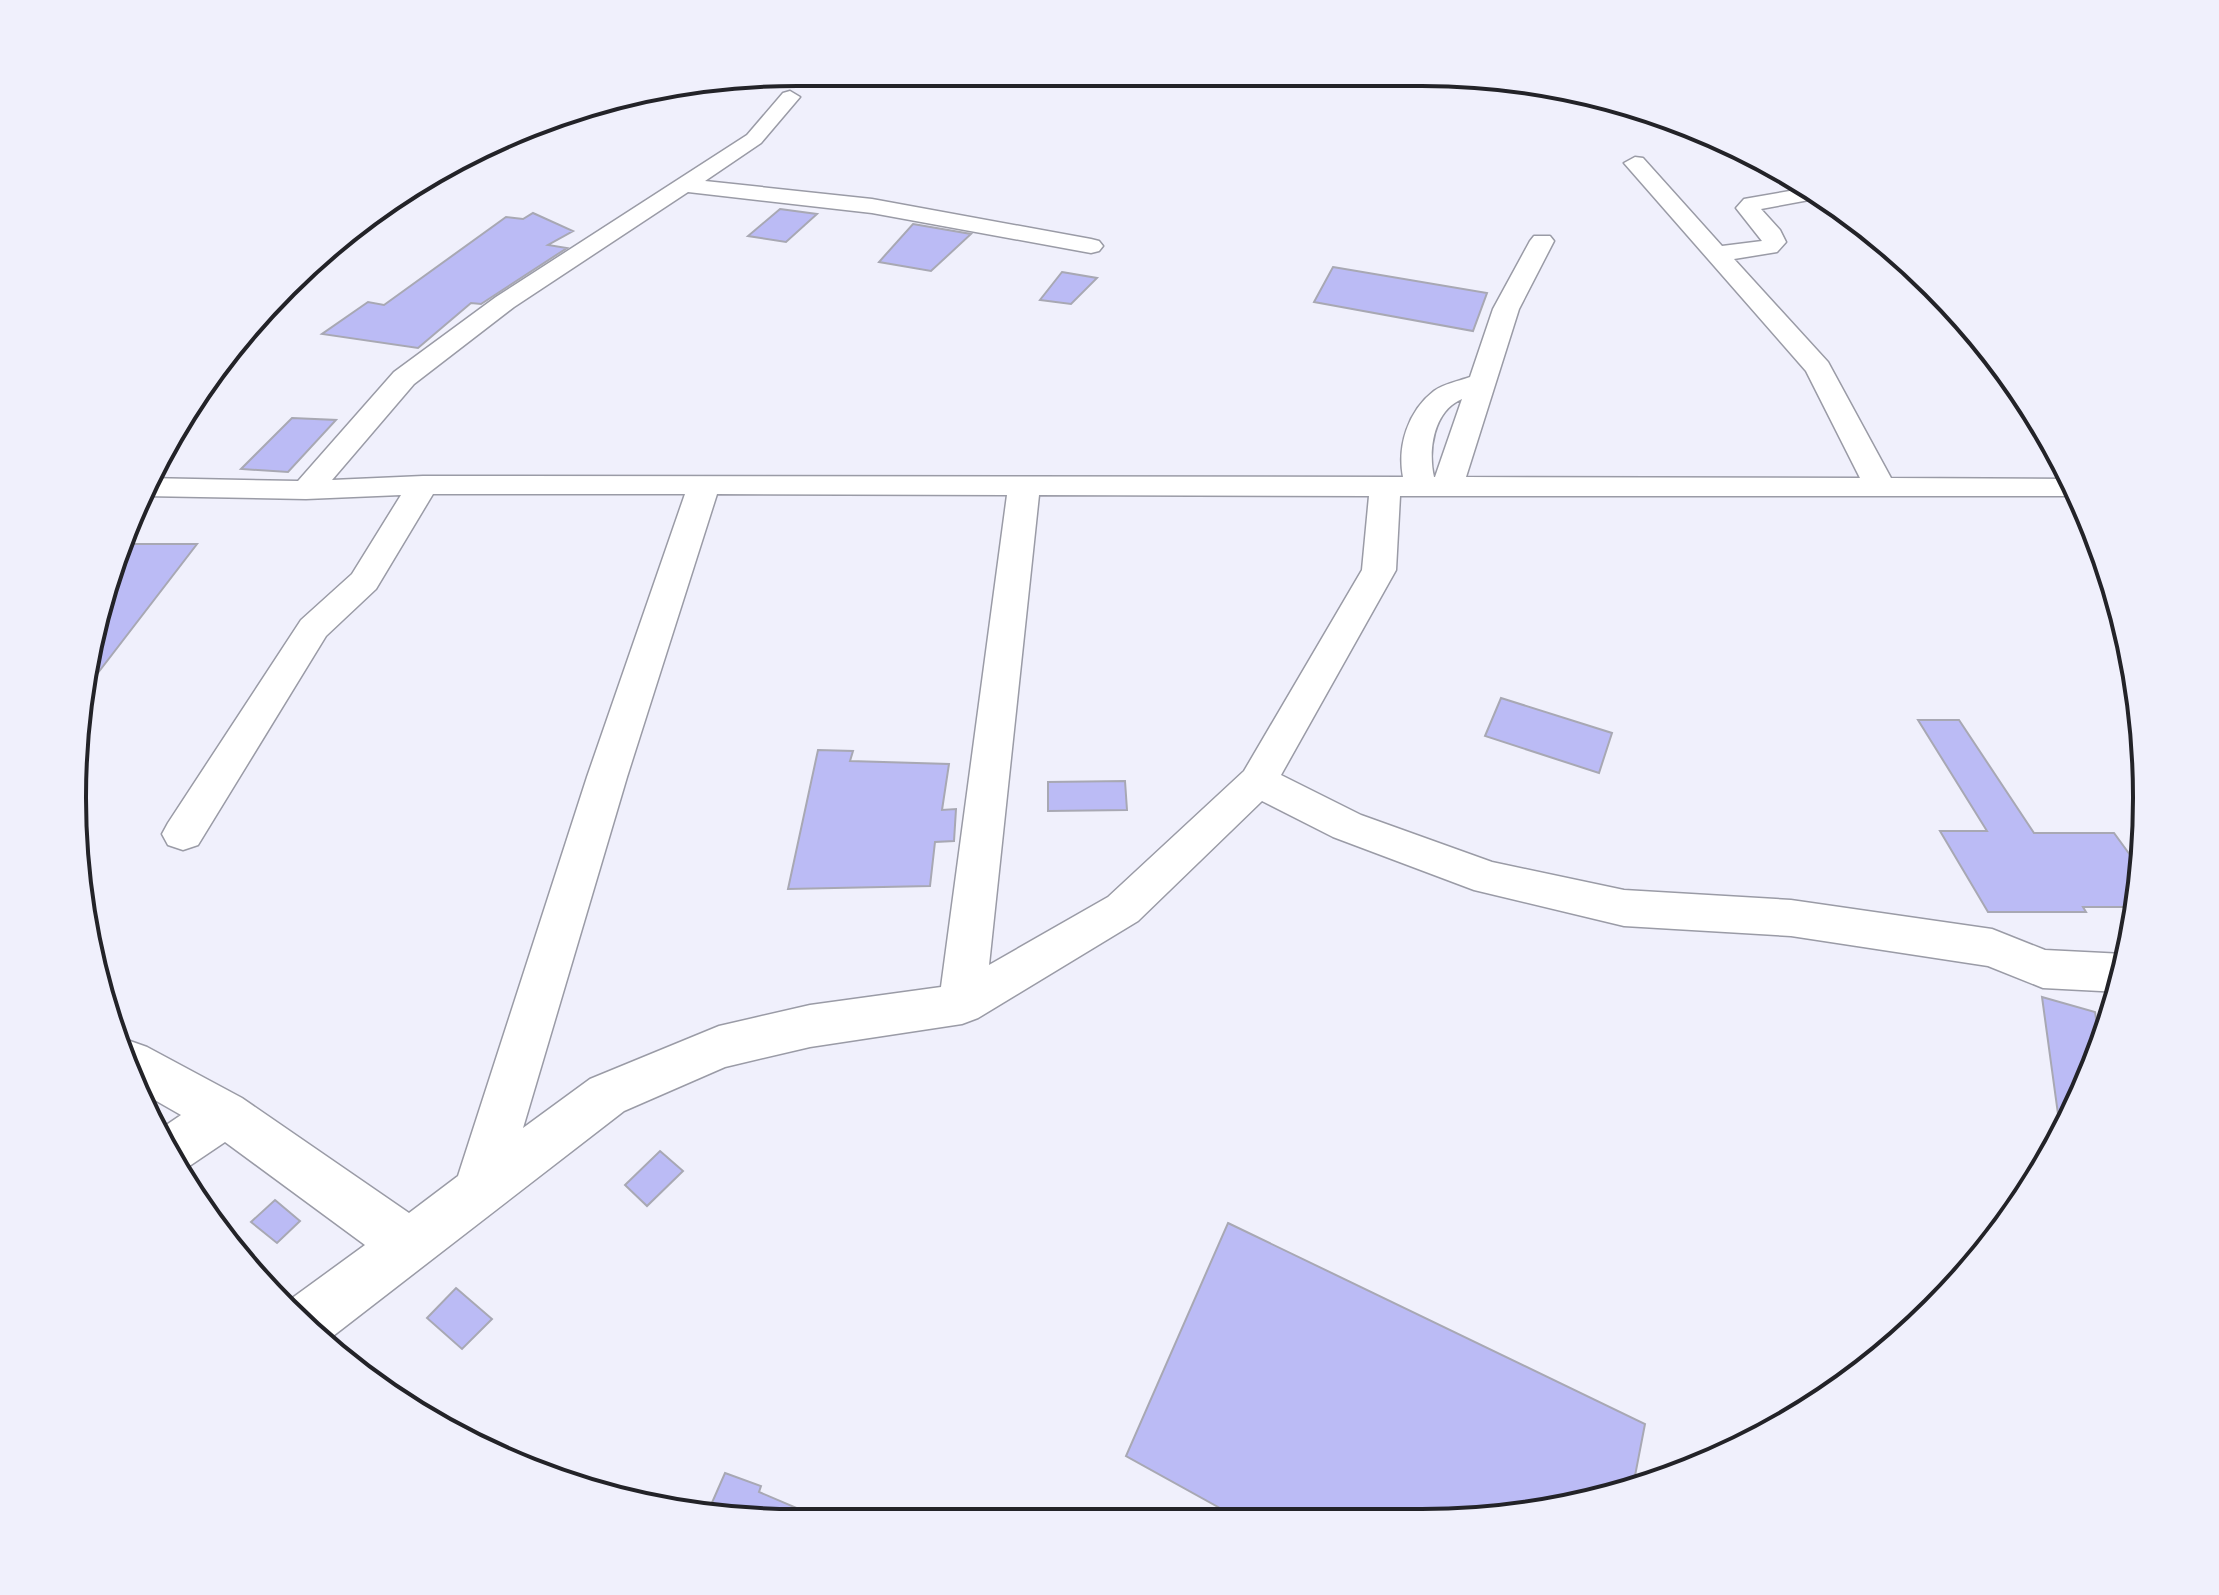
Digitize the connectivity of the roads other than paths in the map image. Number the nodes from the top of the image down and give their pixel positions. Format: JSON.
{"nodes":[{"id":1,"x":790,"y":97,"type":"dead end"},
{"id":2,"x":1635,"y":163,"type":"dead end"},
{"id":3,"x":686,"y":185,"type":"junction"},
{"id":4,"x":1800,"y":195,"type":"edge"},
{"id":5,"x":1542,"y":241,"type":"dead end"},
{"id":6,"x":1091,"y":246,"type":"dead end"},
{"id":7,"x":1718,"y":254,"type":"junction"},
{"id":8,"x":1482,"y":382,"type":"junction"},
{"id":9,"x":423,"y":485,"type":"junction"},
{"id":10,"x":704,"y":485,"type":"junction"},
{"id":11,"x":1418,"y":485,"type":"junction"},
{"id":12,"x":1024,"y":486,"type":"junction"},
{"id":13,"x":157,"y":487,"type":"edge"},
{"id":14,"x":1881,"y":488,"type":"junction"},
{"id":15,"x":2062,"y":488,"type":"edge"},
{"id":16,"x":306,"y":490,"type":"junction"},
{"id":17,"x":1258,"y":781,"type":"junction"},
{"id":18,"x":183,"y":834,"type":"dead end"},
{"id":19,"x":2111,"y":972,"type":"edge"},
{"id":20,"x":962,"y":1004,"type":"junction"},
{"id":21,"x":139,"y":1067,"type":"edge"},
{"id":22,"x":225,"y":1114,"type":"junction"},
{"id":23,"x":177,"y":1146,"type":"edge"},
{"id":24,"x":479,"y":1191,"type":"junction"},
{"id":25,"x":409,"y":1244,"type":"junction"},
{"id":26,"x":312,"y":1318,"type":"edge"}],
"edges":[{"from":1,"to":3,"type":"street"},
{"from":2,"to":7,"type":"street"},
{"from":3,"to":6,"type":"street"},
{"from":3,"to":16,"type":"street"},
{"from":4,"to":7,"type":"street"},
{"from":5,"to":8,"type":"street"},
{"from":7,"to":14,"type":"street"},
{"from":8,"to":11,"type":"street"},
{"from":8,"to":11,"type":"street"},
{"from":9,"to":10,"type":"street"},
{"from":9,"to":16,"type":"street"},
{"from":9,"to":18,"type":"street"},
{"from":10,"to":12,"type":"street"},
{"from":10,"to":24,"type":"street"},
{"from":11,"to":12,"type":"street"},
{"from":11,"to":14,"type":"street"},
{"from":11,"to":17,"type":"street"},
{"from":12,"to":20,"type":"street"},
{"from":13,"to":16,"type":"street"},
{"from":14,"to":15,"type":"street"},
{"from":17,"to":19,"type":"street"},
{"from":17,"to":20,"type":"street"},
{"from":20,"to":24,"type":"street"},
{"from":21,"to":22,"type":"street"},
{"from":22,"to":23,"type":"street"},
{"from":22,"to":25,"type":"street"},
{"from":24,"to":25,"type":"street"},
{"from":25,"to":26,"type":"street"}]}
